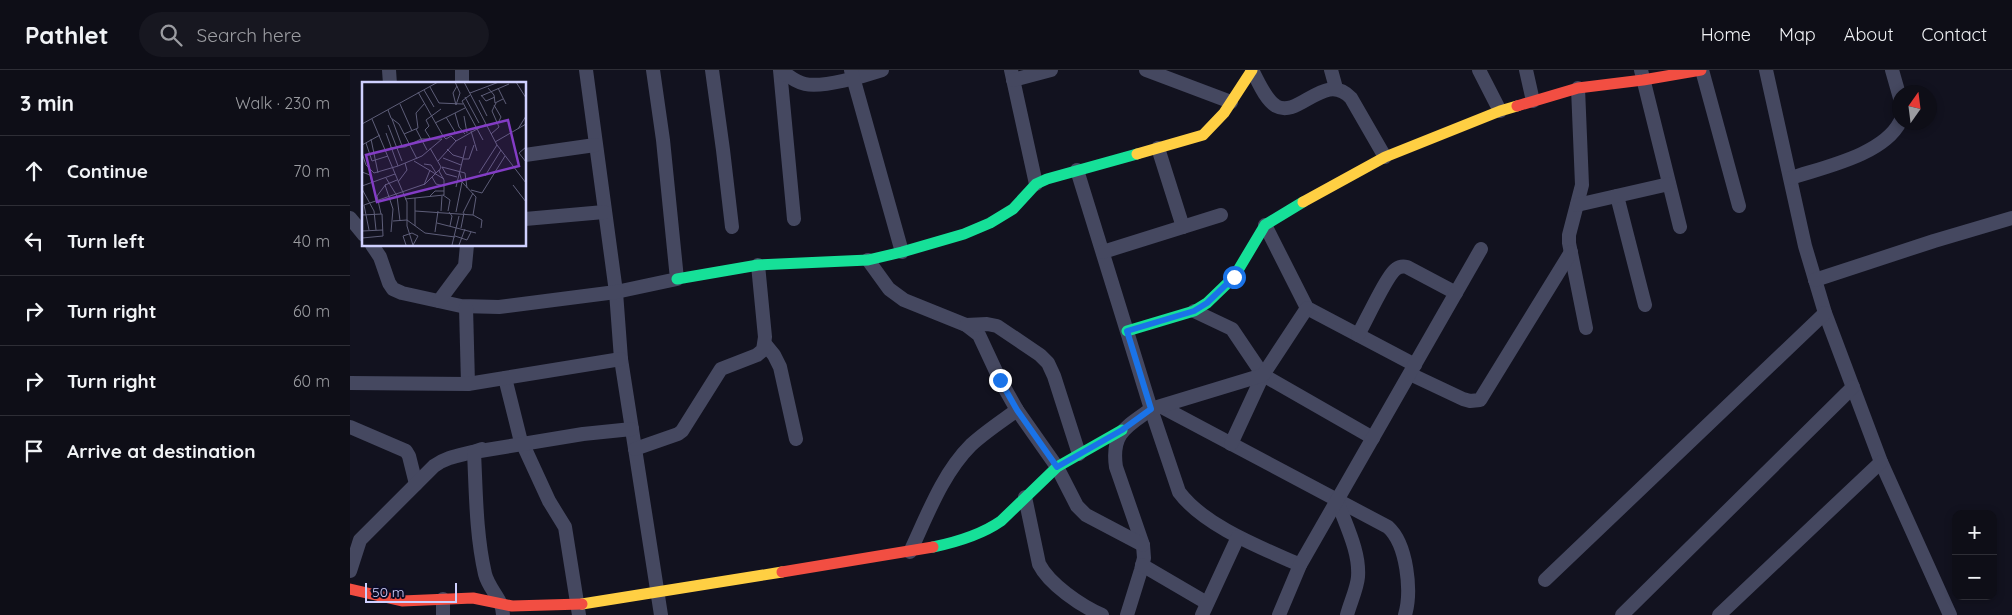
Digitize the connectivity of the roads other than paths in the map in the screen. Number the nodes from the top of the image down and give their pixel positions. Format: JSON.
{"nodes":[{"id":1,"x":586,"y":70,"type":"edge"},
{"id":2,"x":653,"y":70,"type":"edge"},
{"id":3,"x":712,"y":70,"type":"edge"},
{"id":4,"x":780,"y":70,"type":"edge"},
{"id":5,"x":882,"y":70,"type":"edge"},
{"id":6,"x":1051,"y":70,"type":"edge"},
{"id":7,"x":1146,"y":70,"type":"edge"},
{"id":8,"x":1252,"y":70,"type":"edge"},
{"id":9,"x":1331,"y":70,"type":"edge"},
{"id":10,"x":1478,"y":70,"type":"edge"},
{"id":11,"x":1526,"y":70,"type":"edge"},
{"id":12,"x":1701,"y":70,"type":"edge"},
{"id":13,"x":1766,"y":70,"type":"edge"},
{"id":14,"x":1906,"y":70,"type":"edge"},
{"id":15,"x":1675,"y":72,"type":"edge"},
{"id":16,"x":852,"y":74,"type":"edge"},
{"id":17,"x":1012,"y":75,"type":"edge"},
{"id":18,"x":1642,"y":75,"type":"edge"},
{"id":19,"x":1893,"y":75,"type":"edge"},
{"id":20,"x":1336,"y":88,"type":"junction"},
{"id":21,"x":1578,"y":88,"type":"junction"},
{"id":22,"x":1533,"y":101,"type":"junction"},
{"id":23,"x":1231,"y":102,"type":"junction"},
{"id":24,"x":1500,"y":111,"type":"junction"},
{"id":25,"x":1895,"y":130,"type":"edge"},
{"id":26,"x":595,"y":145,"type":"junction"},
{"id":27,"x":1158,"y":148,"type":"junction"},
{"id":28,"x":526,"y":155,"type":"edge"},
{"id":29,"x":1385,"y":157,"type":"junction"},
{"id":30,"x":1077,"y":170,"type":"junction"},
{"id":31,"x":1036,"y":184,"type":"junction"},
{"id":32,"x":1669,"y":184,"type":"junction"},
{"id":33,"x":1792,"y":184,"type":"junction"},
{"id":34,"x":1617,"y":196,"type":"junction"},
{"id":35,"x":1577,"y":205,"type":"junction"},
{"id":36,"x":1739,"y":206,"type":"dead end"},
{"id":37,"x":604,"y":212,"type":"junction"},
{"id":38,"x":1221,"y":215,"type":"dead end"},
{"id":39,"x":350,"y":218,"type":"edge"},
{"id":40,"x":2012,"y":218,"type":"edge"},
{"id":41,"x":526,"y":219,"type":"edge"},
{"id":42,"x":794,"y":219,"type":"dead end"},
{"id":43,"x":1265,"y":225,"type":"junction"},
{"id":44,"x":732,"y":227,"type":"dead end"},
{"id":45,"x":1183,"y":227,"type":"junction"},
{"id":46,"x":1680,"y":227,"type":"dead end"},
{"id":47,"x":362,"y":233,"type":"edge"},
{"id":48,"x":373,"y":246,"type":"edge"},
{"id":49,"x":467,"y":246,"type":"edge"},
{"id":50,"x":1481,"y":249,"type":"dead end"},
{"id":51,"x":902,"y":252,"type":"junction"},
{"id":52,"x":1103,"y":252,"type":"junction"},
{"id":53,"x":1571,"y":252,"type":"junction"},
{"id":54,"x":868,"y":260,"type":"junction"},
{"id":55,"x":758,"y":265,"type":"junction"},
{"id":56,"x":677,"y":279,"type":"junction"},
{"id":57,"x":1815,"y":280,"type":"junction"},
{"id":58,"x":616,"y":292,"type":"junction"},
{"id":59,"x":1456,"y":293,"type":"junction"},
{"id":60,"x":438,"y":301,"type":"junction"},
{"id":61,"x":1645,"y":304,"type":"dead end"},
{"id":62,"x":466,"y":307,"type":"junction"},
{"id":63,"x":1307,"y":308,"type":"junction"},
{"id":64,"x":1194,"y":311,"type":"junction"},
{"id":65,"x":1825,"y":313,"type":"junction"},
{"id":66,"x":966,"y":325,"type":"junction"},
{"id":67,"x":1586,"y":328,"type":"dead end"},
{"id":68,"x":1127,"y":331,"type":"junction"},
{"id":69,"x":1358,"y":335,"type":"junction"},
{"id":70,"x":765,"y":344,"type":"junction"},
{"id":71,"x":621,"y":359,"type":"junction"},
{"id":72,"x":1412,"y":370,"type":"junction"},
{"id":73,"x":1264,"y":375,"type":"junction"},
{"id":74,"x":505,"y":378,"type":"junction"},
{"id":75,"x":350,"y":384,"type":"edge"},
{"id":76,"x":468,"y":384,"type":"junction"},
{"id":77,"x":1853,"y":387,"type":"junction"},
{"id":78,"x":1157,"y":408,"type":"junction"},
{"id":79,"x":1017,"y":410,"type":"junction"},
{"id":80,"x":350,"y":427,"type":"edge"},
{"id":81,"x":632,"y":428,"type":"junction"},
{"id":82,"x":1122,"y":430,"type":"junction"},
{"id":83,"x":1373,"y":438,"type":"junction"},
{"id":84,"x":796,"y":439,"type":"dead end"},
{"id":85,"x":521,"y":441,"type":"junction"},
{"id":86,"x":1231,"y":444,"type":"junction"},
{"id":87,"x":635,"y":449,"type":"junction"},
{"id":88,"x":474,"y":452,"type":"junction"},
{"id":89,"x":1080,"y":454,"type":"junction"},
{"id":90,"x":1881,"y":462,"type":"junction"},
{"id":91,"x":1057,"y":467,"type":"junction"},
{"id":92,"x":416,"y":484,"type":"junction"},
{"id":93,"x":1025,"y":497,"type":"junction"},
{"id":94,"x":1337,"y":500,"type":"junction"},
{"id":95,"x":1238,"y":537,"type":"junction"},
{"id":96,"x":1143,"y":545,"type":"junction"},
{"id":97,"x":910,"y":552,"type":"junction"},
{"id":98,"x":1142,"y":565,"type":"junction"},
{"id":99,"x":1300,"y":565,"type":"junction"},
{"id":100,"x":350,"y":571,"type":"edge"},
{"id":101,"x":1545,"y":580,"type":"dead end"},
{"id":102,"x":350,"y":589,"type":"edge"},
{"id":103,"x":658,"y":591,"type":"junction"},
{"id":104,"x":443,"y":599,"type":"junction"},
{"id":105,"x":579,"y":609,"type":"edge"},
{"id":106,"x":1204,"y":609,"type":"edge"},
{"id":107,"x":503,"y":610,"type":"edge"},
{"id":108,"x":443,"y":615,"type":"edge"},
{"id":109,"x":661,"y":615,"type":"edge"},
{"id":110,"x":1102,"y":615,"type":"edge"},
{"id":111,"x":1128,"y":615,"type":"edge"},
{"id":112,"x":1279,"y":615,"type":"edge"},
{"id":113,"x":1347,"y":615,"type":"edge"},
{"id":114,"x":1405,"y":615,"type":"edge"},
{"id":115,"x":1622,"y":615,"type":"edge"},
{"id":116,"x":1719,"y":615,"type":"edge"},
{"id":117,"x":1950,"y":615,"type":"edge"}],
"edges":[{"from":1,"to":26,"type":"street"},
{"from":2,"to":56,"type":"street"},
{"from":3,"to":44,"type":"street"},
{"from":4,"to":16,"type":"street"},
{"from":4,"to":42,"type":"street"},
{"from":5,"to":16,"type":"street"},
{"from":6,"to":17,"type":"street"},
{"from":7,"to":23,"type":"street"},
{"from":8,"to":20,"type":"street"},
{"from":8,"to":23,"type":"street"},
{"from":9,"to":20,"type":"street"},
{"from":10,"to":24,"type":"street"},
{"from":11,"to":22,"type":"street"},
{"from":12,"to":15,"type":"street"},
{"from":12,"to":36,"type":"street"},
{"from":13,"to":33,"type":"street"},
{"from":14,"to":19,"type":"street"},
{"from":15,"to":18,"type":"street"},
{"from":16,"to":51,"type":"street"},
{"from":17,"to":31,"type":"street"},
{"from":18,"to":21,"type":"street"},
{"from":18,"to":32,"type":"street"},
{"from":20,"to":29,"type":"street"},
{"from":21,"to":22,"type":"street"},
{"from":21,"to":35,"type":"street"},
{"from":22,"to":24,"type":"street"},
{"from":23,"to":27,"type":"street"},
{"from":24,"to":29,"type":"street"},
{"from":25,"to":33,"type":"street"},
{"from":26,"to":28,"type":"street"},
{"from":26,"to":37,"type":"street"},
{"from":27,"to":30,"type":"street"},
{"from":27,"to":45,"type":"street"},
{"from":29,"to":43,"type":"street"},
{"from":30,"to":31,"type":"street"},
{"from":30,"to":52,"type":"street"},
{"from":31,"to":51,"type":"street"},
{"from":32,"to":34,"type":"street"},
{"from":32,"to":46,"type":"street"},
{"from":33,"to":57,"type":"street"},
{"from":34,"to":35,"type":"street"},
{"from":34,"to":61,"type":"street"},
{"from":35,"to":53,"type":"street"},
{"from":37,"to":41,"type":"street"},
{"from":37,"to":58,"type":"street"},
{"from":38,"to":45,"type":"street"},
{"from":39,"to":47,"type":"street"},
{"from":40,"to":57,"type":"street"},
{"from":43,"to":63,"type":"street"},
{"from":43,"to":64,"type":"street"},
{"from":45,"to":52,"type":"street"},
{"from":48,"to":60,"type":"street"},
{"from":49,"to":60,"type":"street"},
{"from":50,"to":59,"type":"street"},
{"from":51,"to":54,"type":"street"},
{"from":52,"to":68,"type":"street"},
{"from":53,"to":67,"type":"street"},
{"from":53,"to":72,"type":"street"},
{"from":54,"to":55,"type":"street"},
{"from":54,"to":66,"type":"street"},
{"from":55,"to":56,"type":"street"},
{"from":55,"to":70,"type":"street"},
{"from":56,"to":58,"type":"street"},
{"from":57,"to":65,"type":"street"},
{"from":58,"to":62,"type":"street"},
{"from":58,"to":71,"type":"street"},
{"from":59,"to":69,"type":"street"},
{"from":59,"to":72,"type":"street"},
{"from":60,"to":62,"type":"street"},
{"from":62,"to":76,"type":"street"},
{"from":63,"to":69,"type":"street"},
{"from":63,"to":73,"type":"street"},
{"from":64,"to":68,"type":"street"},
{"from":64,"to":73,"type":"street"},
{"from":65,"to":77,"type":"street"},
{"from":65,"to":101,"type":"street"},
{"from":66,"to":79,"type":"street"},
{"from":66,"to":89,"type":"street"},
{"from":68,"to":78,"type":"street"},
{"from":69,"to":72,"type":"street"},
{"from":70,"to":84,"type":"street"},
{"from":70,"to":87,"type":"street"},
{"from":71,"to":74,"type":"street"},
{"from":71,"to":81,"type":"street"},
{"from":72,"to":83,"type":"street"},
{"from":73,"to":78,"type":"street"},
{"from":73,"to":83,"type":"street"},
{"from":73,"to":86,"type":"street"},
{"from":74,"to":76,"type":"street"},
{"from":74,"to":85,"type":"street"},
{"from":75,"to":76,"type":"street"},
{"from":77,"to":90,"type":"street"},
{"from":77,"to":115,"type":"street"},
{"from":78,"to":82,"type":"street"},
{"from":78,"to":86,"type":"street"},
{"from":78,"to":95,"type":"street"},
{"from":79,"to":91,"type":"street"},
{"from":79,"to":97,"type":"street"},
{"from":80,"to":92,"type":"street"},
{"from":81,"to":85,"type":"street"},
{"from":81,"to":87,"type":"street"},
{"from":82,"to":89,"type":"street"},
{"from":82,"to":96,"type":"street"},
{"from":83,"to":94,"type":"street"},
{"from":85,"to":88,"type":"street"},
{"from":85,"to":105,"type":"street"},
{"from":86,"to":94,"type":"street"},
{"from":87,"to":103,"type":"street"},
{"from":88,"to":92,"type":"street"},
{"from":88,"to":107,"type":"street"},
{"from":89,"to":91,"type":"street"},
{"from":90,"to":116,"type":"street"},
{"from":90,"to":117,"type":"street"},
{"from":91,"to":93,"type":"street"},
{"from":91,"to":96,"type":"street"},
{"from":92,"to":100,"type":"street"},
{"from":93,"to":97,"type":"street"},
{"from":93,"to":110,"type":"street"},
{"from":94,"to":99,"type":"street"},
{"from":94,"to":113,"type":"street"},
{"from":94,"to":114,"type":"street"},
{"from":95,"to":99,"type":"street"},
{"from":95,"to":106,"type":"street"},
{"from":96,"to":98,"type":"street"},
{"from":97,"to":103,"type":"street"},
{"from":98,"to":106,"type":"street"},
{"from":98,"to":111,"type":"street"},
{"from":99,"to":112,"type":"street"},
{"from":102,"to":104,"type":"street"},
{"from":103,"to":105,"type":"street"},
{"from":103,"to":109,"type":"street"},
{"from":104,"to":107,"type":"street"},
{"from":104,"to":108,"type":"street"},
{"from":105,"to":107,"type":"street"}]}
